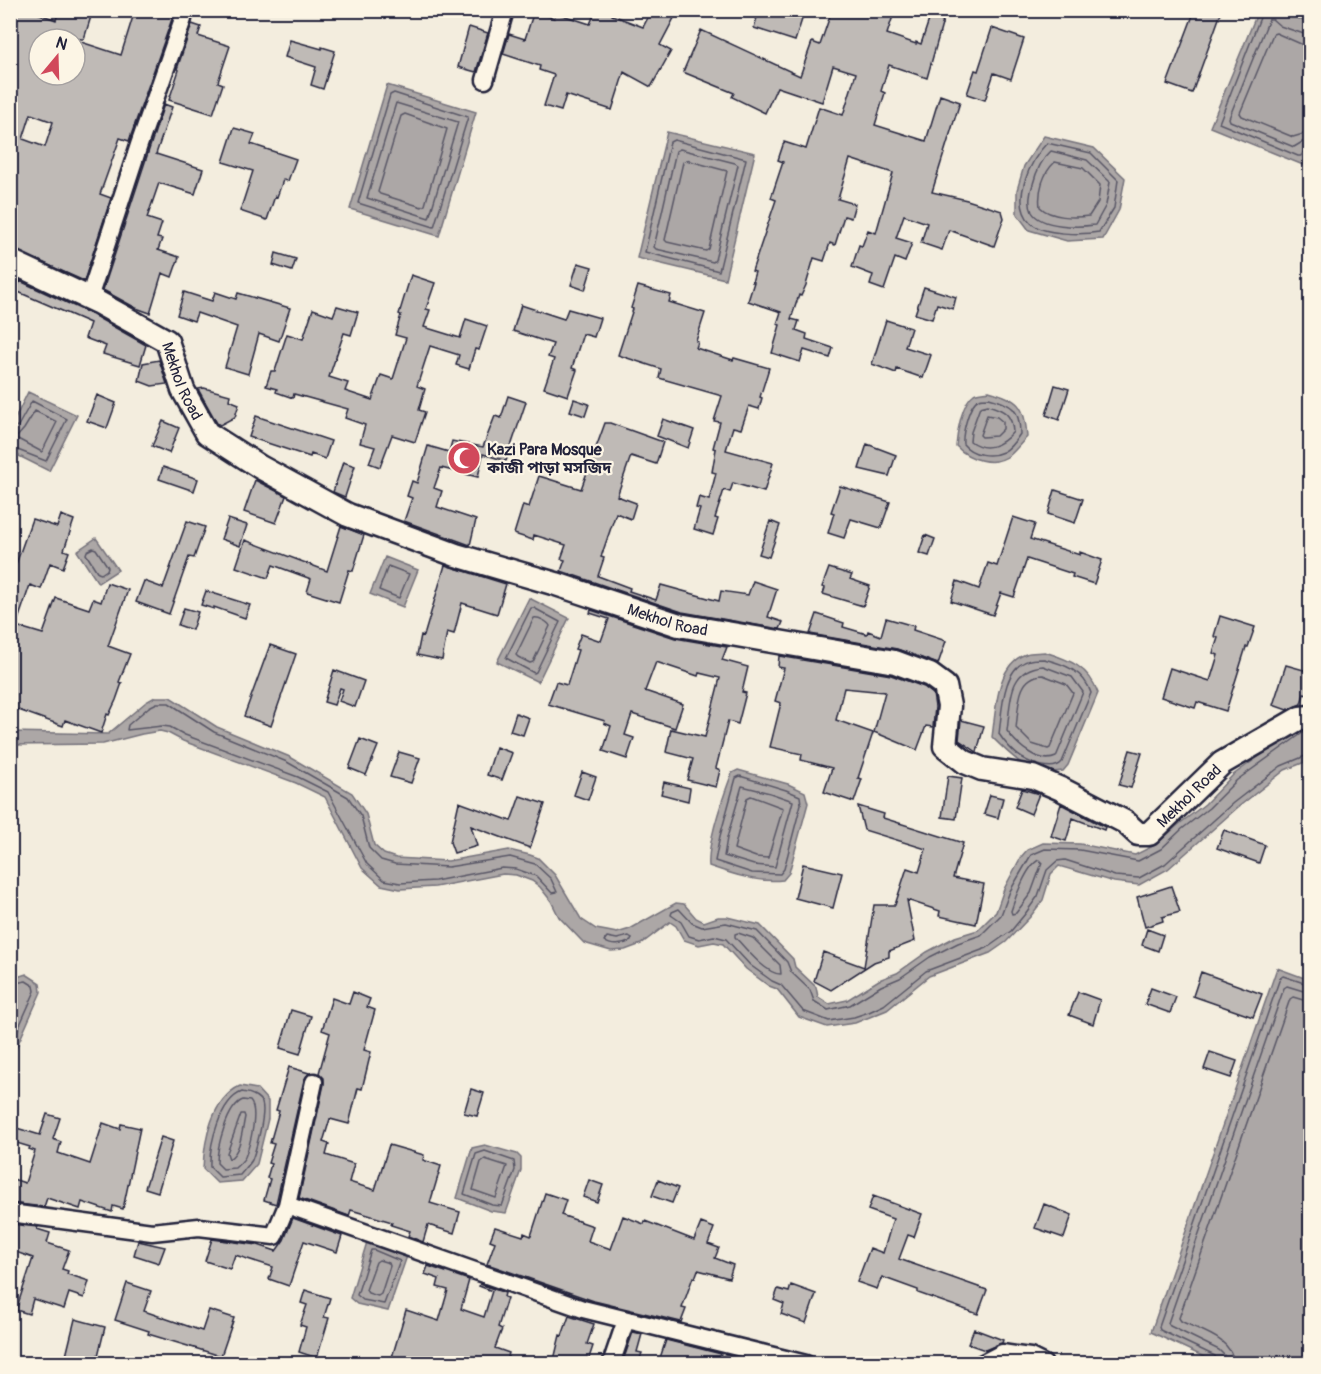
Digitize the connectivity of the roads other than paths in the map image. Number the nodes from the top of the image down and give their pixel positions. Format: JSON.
{"nodes":[{"id":1,"x":505,"y":10,"type":"edge"},
{"id":2,"x":183,"y":19,"type":"dead end"},
{"id":3,"x":485,"y":80,"type":"dead end"},
{"id":4,"x":10,"y":261,"type":"edge"},
{"id":5,"x":89,"y":298,"type":"junction"},
{"id":6,"x":1311,"y":717,"type":"edge"},
{"id":7,"x":314,"y":1082,"type":"dead end"},
{"id":8,"x":287,"y":1205,"type":"junction"},
{"id":9,"x":10,"y":1213,"type":"edge"},
{"id":10,"x":626,"y":1320,"type":"junction"},
{"id":11,"x":611,"y":1364,"type":"edge"},
{"id":12,"x":806,"y":1364,"type":"edge"},
{"id":13,"x":981,"y":1364,"type":"edge"},
{"id":14,"x":1044,"y":1364,"type":"edge"}],
"edges":[{"from":1,"to":3,"type":"street"},
{"from":2,"to":5,"type":"street"},
{"from":4,"to":5,"type":"street","name":"Mekhol Road"},
{"from":5,"to":6,"type":"street","name":"Mekhol Road"},
{"from":7,"to":8,"type":"street"},
{"from":8,"to":9,"type":"street"},
{"from":8,"to":10,"type":"street"},
{"from":10,"to":11,"type":"street"},
{"from":10,"to":12,"type":"street"},
{"from":13,"to":14,"type":"street"}]}
